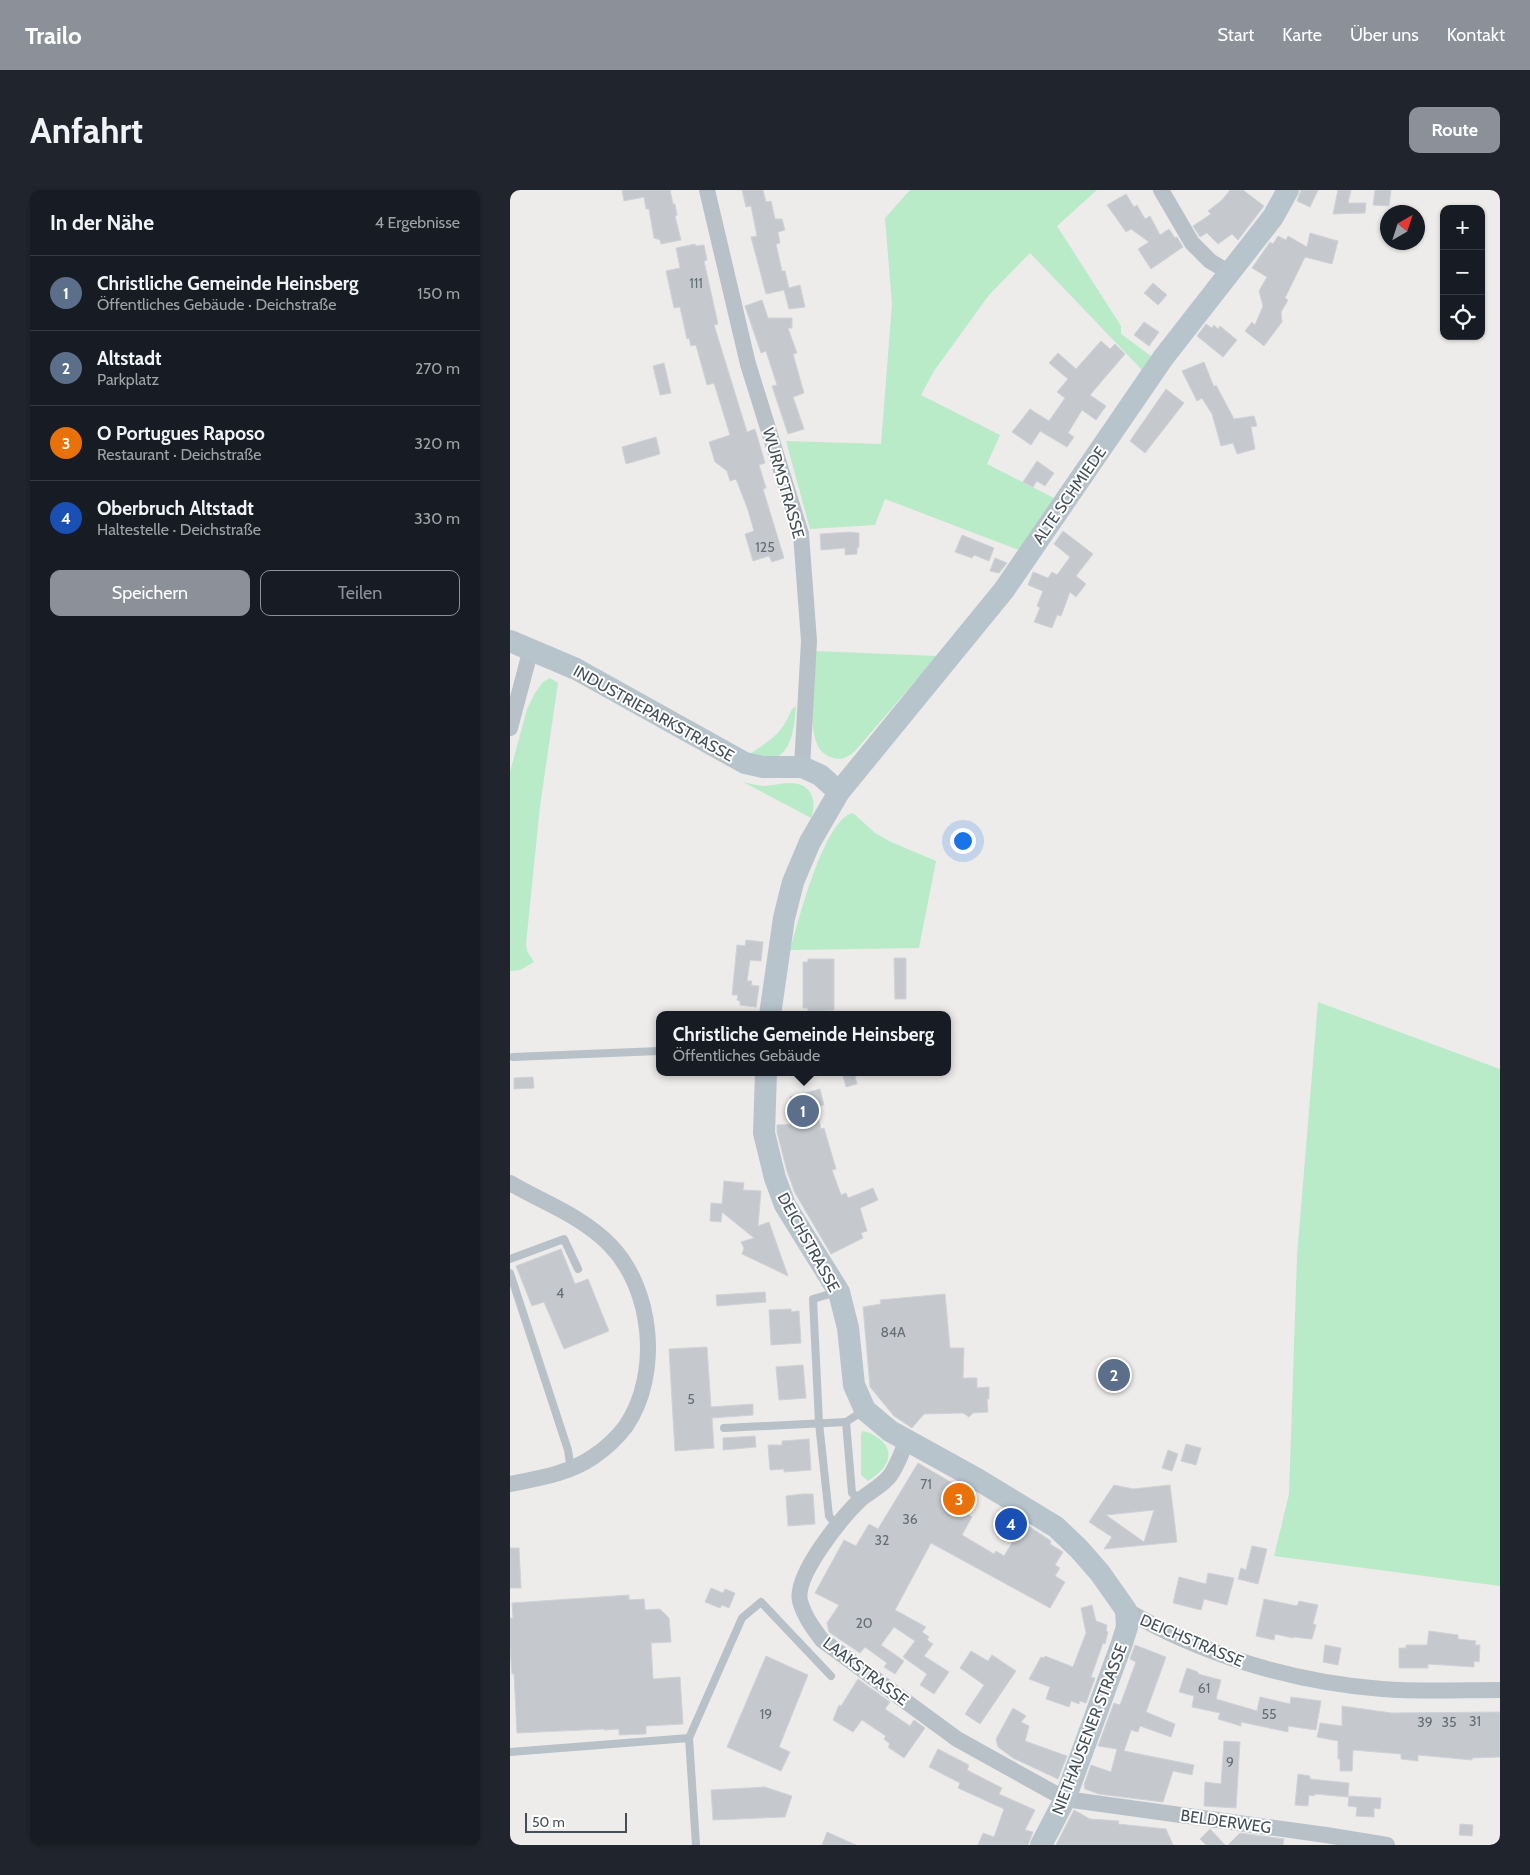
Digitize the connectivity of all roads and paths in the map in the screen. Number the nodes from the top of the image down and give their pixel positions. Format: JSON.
{"nodes":[{"id":1,"x":707,"y":190,"type":"edge"},
{"id":2,"x":1161,"y":190,"type":"edge"},
{"id":3,"x":1288,"y":190,"type":"edge"},
{"id":4,"x":1230,"y":273,"type":"junction"},
{"id":5,"x":510,"y":641,"type":"edge"},
{"id":6,"x":533,"y":650,"type":"junction"},
{"id":7,"x":511,"y":718,"type":"edge"},
{"id":8,"x":802,"y":767,"type":"junction"},
{"id":9,"x":840,"y":792,"type":"junction"},
{"id":10,"x":771,"y":1011,"type":"edge"},
{"id":11,"x":656,"y":1051,"type":"edge"},
{"id":12,"x":513,"y":1057,"type":"dead end"},
{"id":13,"x":766,"y":1076,"type":"edge"},
{"id":14,"x":510,"y":1183,"type":"edge"},
{"id":15,"x":510,"y":1260,"type":"edge"},
{"id":16,"x":578,"y":1269,"type":"dead end"},
{"id":17,"x":510,"y":1274,"type":"edge"},
{"id":18,"x":839,"y":1292,"type":"junction"},
{"id":19,"x":865,"y":1410,"type":"junction"},
{"id":20,"x":846,"y":1422,"type":"junction"},
{"id":21,"x":819,"y":1423,"type":"junction"},
{"id":22,"x":724,"y":1428,"type":"dead end"},
{"id":23,"x":907,"y":1440,"type":"junction"},
{"id":24,"x":571,"y":1470,"type":"junction"},
{"id":25,"x":510,"y":1484,"type":"edge"},
{"id":26,"x":861,"y":1500,"type":"junction"},
{"id":27,"x":837,"y":1526,"type":"junction"},
{"id":28,"x":1126,"y":1610,"type":"junction"},
{"id":29,"x":831,"y":1676,"type":"dead end"},
{"id":30,"x":1500,"y":1690,"type":"edge"},
{"id":31,"x":689,"y":1738,"type":"junction"},
{"id":32,"x":510,"y":1752,"type":"edge"},
{"id":33,"x":1065,"y":1799,"type":"junction"},
{"id":34,"x":696,"y":1845,"type":"edge"},
{"id":35,"x":1041,"y":1845,"type":"edge"},
{"id":36,"x":1387,"y":1845,"type":"edge"}],
"edges":[{"from":1,"to":8,"type":"street","name":"WURMSTRASSE"},
{"from":2,"to":4,"type":"street"},
{"from":3,"to":4,"type":"street","name":"ALTE SCHMIEDE"},
{"from":4,"to":9,"type":"street","name":"ALTE SCHMIEDE"},
{"from":5,"to":6,"type":"street","name":"INDUSTRIEPARKSTRASSE"},
{"from":6,"to":7,"type":"street"},
{"from":6,"to":8,"type":"street","name":"INDUSTRIEPARKSTRASSE"},
{"from":8,"to":9,"type":"street"},
{"from":9,"to":10,"type":"street"},
{"from":11,"to":12,"type":"lane"},
{"from":13,"to":18,"type":"street","name":"DEICHSTRASSE"},
{"from":14,"to":24,"type":"street"},
{"from":15,"to":16,"type":"lane"},
{"from":17,"to":24,"type":"lane"},
{"from":18,"to":19,"type":"street","name":"DEICHSTRASSE"},
{"from":18,"to":21,"type":"lane"},
{"from":19,"to":20,"type":"lane"},
{"from":19,"to":23,"type":"street","name":"DEICHSTRASSE"},
{"from":20,"to":21,"type":"lane"},
{"from":20,"to":26,"type":"lane"},
{"from":21,"to":22,"type":"lane"},
{"from":21,"to":27,"type":"lane"},
{"from":23,"to":26,"type":"street","name":"LAAKSTRASSE"},
{"from":23,"to":28,"type":"street","name":"DEICHSTRASSE"},
{"from":24,"to":25,"type":"street"},
{"from":26,"to":27,"type":"street","name":"LAAKSTRASSE"},
{"from":27,"to":33,"type":"street","name":"LAAKSTRASSE"},
{"from":28,"to":30,"type":"street","name":"DEICHSTRASSE"},
{"from":28,"to":33,"type":"street","name":"NIETHAUSENER STRASSE"},
{"from":29,"to":31,"type":"lane"},
{"from":31,"to":32,"type":"lane"},
{"from":31,"to":34,"type":"lane"},
{"from":33,"to":35,"type":"street","name":"NIETHAUSENER STRASSE"},
{"from":33,"to":36,"type":"street","name":"BELDERWEG"}]}
